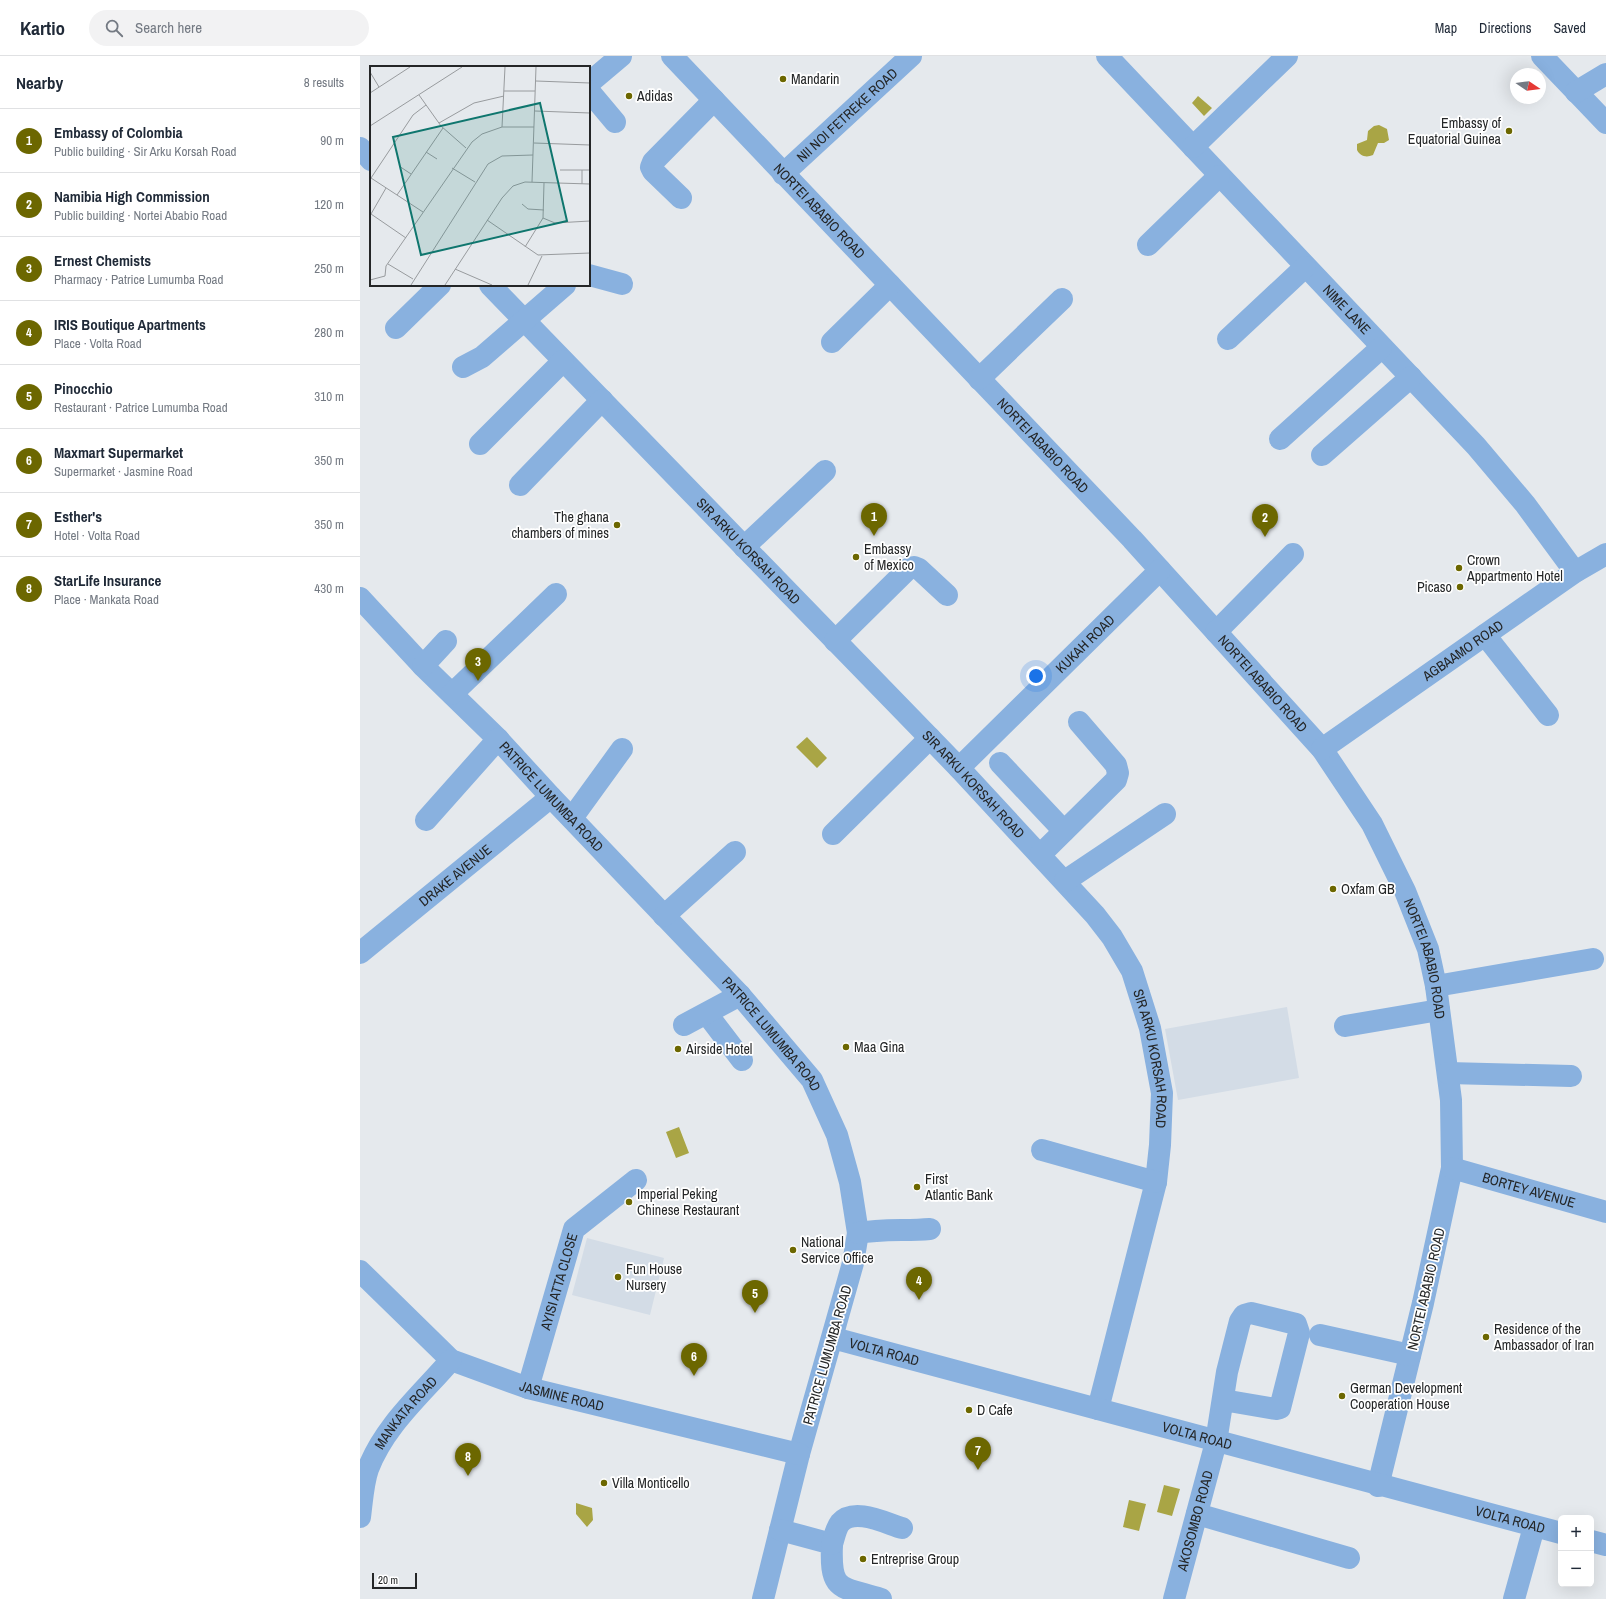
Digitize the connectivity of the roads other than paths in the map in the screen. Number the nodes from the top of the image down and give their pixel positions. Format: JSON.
{"nodes":[{"id":1,"x":621,"y":56,"type":"edge"},
{"id":2,"x":672,"y":56,"type":"edge"},
{"id":3,"x":1108,"y":56,"type":"edge"},
{"id":4,"x":1287,"y":56,"type":"edge"},
{"id":5,"x":1542,"y":56,"type":"edge"},
{"id":6,"x":907,"y":57,"type":"edge"},
{"id":7,"x":1606,"y":74,"type":"edge"},
{"id":8,"x":590,"y":82,"type":"edge"},
{"id":9,"x":590,"y":92,"type":"edge"},
{"id":10,"x":1576,"y":92,"type":"junction"},
{"id":11,"x":714,"y":100,"type":"junction"},
{"id":12,"x":615,"y":122,"type":"dead end"},
{"id":13,"x":1606,"y":124,"type":"edge"},
{"id":14,"x":1193,"y":147,"type":"junction"},
{"id":15,"x":360,"y":148,"type":"edge"},
{"id":16,"x":370,"y":159,"type":"edge"},
{"id":17,"x":783,"y":174,"type":"junction"},
{"id":18,"x":1219,"y":176,"type":"junction"},
{"id":19,"x":681,"y":198,"type":"dead end"},
{"id":20,"x":1148,"y":245,"type":"dead end"},
{"id":21,"x":1305,"y":267,"type":"junction"},
{"id":22,"x":590,"y":275,"type":"edge"},
{"id":23,"x":622,"y":284,"type":"dead end"},
{"id":24,"x":890,"y":285,"type":"junction"},
{"id":25,"x":439,"y":286,"type":"edge"},
{"id":26,"x":491,"y":286,"type":"edge"},
{"id":27,"x":564,"y":286,"type":"edge"},
{"id":28,"x":1062,"y":299,"type":"dead end"},
{"id":29,"x":524,"y":320,"type":"junction"},
{"id":30,"x":396,"y":328,"type":"dead end"},
{"id":31,"x":1228,"y":339,"type":"dead end"},
{"id":32,"x":832,"y":342,"type":"dead end"},
{"id":33,"x":1381,"y":348,"type":"junction"},
{"id":34,"x":563,"y":360,"type":"junction"},
{"id":35,"x":463,"y":367,"type":"dead end"},
{"id":36,"x":1411,"y":377,"type":"junction"},
{"id":37,"x":979,"y":379,"type":"junction"},
{"id":38,"x":602,"y":400,"type":"junction"},
{"id":39,"x":1280,"y":439,"type":"dead end"},
{"id":40,"x":480,"y":444,"type":"dead end"},
{"id":41,"x":1322,"y":455,"type":"dead end"},
{"id":42,"x":825,"y":471,"type":"dead end"},
{"id":43,"x":520,"y":485,"type":"dead end"},
{"id":44,"x":744,"y":547,"type":"junction"},
{"id":45,"x":1293,"y":554,"type":"dead end"},
{"id":46,"x":1606,"y":554,"type":"edge"},
{"id":47,"x":1160,"y":570,"type":"junction"},
{"id":48,"x":1575,"y":572,"type":"junction"},
{"id":49,"x":556,"y":594,"type":"dead end"},
{"id":50,"x":947,"y":595,"type":"dead end"},
{"id":51,"x":360,"y":598,"type":"edge"},
{"id":52,"x":1216,"y":632,"type":"junction"},
{"id":53,"x":1485,"y":635,"type":"junction"},
{"id":54,"x":446,"y":641,"type":"dead end"},
{"id":55,"x":836,"y":641,"type":"junction"},
{"id":56,"x":423,"y":666,"type":"junction"},
{"id":57,"x":452,"y":694,"type":"junction"},
{"id":58,"x":1548,"y":715,"type":"dead end"},
{"id":59,"x":1079,"y":722,"type":"dead end"},
{"id":60,"x":930,"y":738,"type":"junction"},
{"id":61,"x":498,"y":739,"type":"junction"},
{"id":62,"x":622,"y":749,"type":"dead end"},
{"id":63,"x":1322,"y":750,"type":"junction"},
{"id":64,"x":1000,"y":763,"type":"dead end"},
{"id":65,"x":959,"y":768,"type":"junction"},
{"id":66,"x":552,"y":797,"type":"junction"},
{"id":67,"x":1165,"y":814,"type":"dead end"},
{"id":68,"x":572,"y":818,"type":"junction"},
{"id":69,"x":426,"y":820,"type":"dead end"},
{"id":70,"x":1064,"y":831,"type":"junction"},
{"id":71,"x":832,"y":834,"type":"dead end"},
{"id":72,"x":735,"y":852,"type":"dead end"},
{"id":73,"x":1040,"y":855,"type":"junction"},
{"id":74,"x":1065,"y":882,"type":"junction"},
{"id":75,"x":664,"y":916,"type":"junction"},
{"id":76,"x":360,"y":953,"type":"edge"},
{"id":77,"x":1593,"y":959,"type":"dead end"},
{"id":78,"x":1436,"y":986,"type":"junction"},
{"id":79,"x":740,"y":995,"type":"junction"},
{"id":80,"x":1439,"y":1010,"type":"junction"},
{"id":81,"x":707,"y":1014,"type":"junction"},
{"id":82,"x":684,"y":1025,"type":"dead end"},
{"id":83,"x":1345,"y":1026,"type":"dead end"},
{"id":84,"x":742,"y":1060,"type":"dead end"},
{"id":85,"x":1448,"y":1073,"type":"junction"},
{"id":86,"x":1571,"y":1076,"type":"dead end"},
{"id":87,"x":1042,"y":1150,"type":"dead end"},
{"id":88,"x":1452,"y":1168,"type":"junction"},
{"id":89,"x":636,"y":1180,"type":"dead end"},
{"id":90,"x":1156,"y":1182,"type":"junction"},
{"id":91,"x":1606,"y":1212,"type":"edge"},
{"id":92,"x":930,"y":1229,"type":"dead end"},
{"id":93,"x":858,"y":1233,"type":"junction"},
{"id":94,"x":360,"y":1271,"type":"edge"},
{"id":95,"x":1320,"y":1335,"type":"dead end"},
{"id":96,"x":833,"y":1338,"type":"junction"},
{"id":97,"x":1410,"y":1355,"type":"junction"},
{"id":98,"x":451,"y":1360,"type":"junction"},
{"id":99,"x":528,"y":1388,"type":"junction"},
{"id":100,"x":1223,"y":1400,"type":"junction"},
{"id":101,"x":1098,"y":1409,"type":"junction"},
{"id":102,"x":1216,"y":1442,"type":"junction"},
{"id":103,"x":799,"y":1454,"type":"junction"},
{"id":104,"x":1378,"y":1486,"type":"junction"},
{"id":105,"x":1196,"y":1514,"type":"junction"},
{"id":106,"x":360,"y":1517,"type":"edge"},
{"id":107,"x":1534,"y":1526,"type":"junction"},
{"id":108,"x":902,"y":1528,"type":"dead end"},
{"id":109,"x":780,"y":1530,"type":"junction"},
{"id":110,"x":1558,"y":1532,"type":"edge"},
{"id":111,"x":1594,"y":1542,"type":"edge"},
{"id":112,"x":832,"y":1544,"type":"junction"},
{"id":113,"x":1606,"y":1545,"type":"edge"},
{"id":114,"x":1349,"y":1558,"type":"dead end"},
{"id":115,"x":763,"y":1599,"type":"edge"},
{"id":116,"x":881,"y":1599,"type":"edge"},
{"id":117,"x":1174,"y":1599,"type":"edge"},
{"id":118,"x":1514,"y":1599,"type":"edge"}],
"edges":[{"from":1,"to":8,"type":"street"},
{"from":2,"to":11,"type":"street","name":"NORTEI ABABIO ROAD"},
{"from":3,"to":14,"type":"street","name":"NIME LANE"},
{"from":4,"to":14,"type":"street"},
{"from":5,"to":10,"type":"street"},
{"from":6,"to":17,"type":"street","name":"NII NOI FETREKE ROAD"},
{"from":7,"to":10,"type":"street"},
{"from":9,"to":12,"type":"street"},
{"from":10,"to":13,"type":"street"},
{"from":11,"to":17,"type":"street","name":"NORTEI ABABIO ROAD"},
{"from":11,"to":19,"type":"street"},
{"from":14,"to":18,"type":"street","name":"NIME LANE"},
{"from":15,"to":16,"type":"street"},
{"from":17,"to":24,"type":"street","name":"NORTEI ABABIO ROAD"},
{"from":18,"to":20,"type":"street"},
{"from":18,"to":21,"type":"street","name":"NIME LANE"},
{"from":21,"to":31,"type":"street"},
{"from":21,"to":33,"type":"street","name":"NIME LANE"},
{"from":22,"to":23,"type":"street"},
{"from":24,"to":32,"type":"street"},
{"from":24,"to":37,"type":"street","name":"NORTEI ABABIO ROAD"},
{"from":25,"to":30,"type":"street"},
{"from":26,"to":29,"type":"street","name":"SIR ARKU KORSAH ROAD"},
{"from":27,"to":29,"type":"street"},
{"from":28,"to":37,"type":"street"},
{"from":29,"to":34,"type":"street","name":"SIR ARKU KORSAH ROAD"},
{"from":29,"to":35,"type":"street"},
{"from":33,"to":36,"type":"street","name":"NIME LANE"},
{"from":33,"to":39,"type":"street"},
{"from":34,"to":38,"type":"street","name":"SIR ARKU KORSAH ROAD"},
{"from":34,"to":40,"type":"street"},
{"from":36,"to":41,"type":"street"},
{"from":36,"to":48,"type":"street","name":"NIME LANE"},
{"from":37,"to":47,"type":"street","name":"NORTEI ABABIO ROAD"},
{"from":38,"to":43,"type":"street"},
{"from":38,"to":44,"type":"street","name":"SIR ARKU KORSAH ROAD"},
{"from":42,"to":44,"type":"street"},
{"from":44,"to":55,"type":"street","name":"SIR ARKU KORSAH ROAD"},
{"from":45,"to":52,"type":"street"},
{"from":46,"to":48,"type":"street","name":"AGBAAMO ROAD"},
{"from":47,"to":52,"type":"street","name":"NORTEI ABABIO ROAD"},
{"from":47,"to":65,"type":"street","name":"KUKAH ROAD"},
{"from":48,"to":53,"type":"street","name":"AGBAAMO ROAD"},
{"from":49,"to":57,"type":"street"},
{"from":50,"to":55,"type":"street"},
{"from":51,"to":56,"type":"street","name":"PATRICE LUMUMBA ROAD"},
{"from":52,"to":63,"type":"street","name":"NORTEI ABABIO ROAD"},
{"from":53,"to":58,"type":"street"},
{"from":53,"to":63,"type":"street","name":"AGBAAMO ROAD"},
{"from":54,"to":56,"type":"street"},
{"from":55,"to":60,"type":"street","name":"SIR ARKU KORSAH ROAD"},
{"from":56,"to":57,"type":"street","name":"PATRICE LUMUMBA ROAD"},
{"from":57,"to":61,"type":"street","name":"PATRICE LUMUMBA ROAD"},
{"from":59,"to":70,"type":"street"},
{"from":60,"to":65,"type":"street","name":"SIR ARKU KORSAH ROAD"},
{"from":60,"to":71,"type":"street"},
{"from":61,"to":66,"type":"street","name":"PATRICE LUMUMBA ROAD"},
{"from":61,"to":69,"type":"street"},
{"from":62,"to":68,"type":"street"},
{"from":63,"to":78,"type":"street","name":"NORTEI ABABIO ROAD"},
{"from":64,"to":70,"type":"street"},
{"from":65,"to":73,"type":"street","name":"SIR ARKU KORSAH ROAD"},
{"from":66,"to":68,"type":"street","name":"PATRICE LUMUMBA ROAD"},
{"from":66,"to":76,"type":"street","name":"DRAKE AVENUE"},
{"from":67,"to":74,"type":"street"},
{"from":68,"to":75,"type":"street","name":"PATRICE LUMUMBA ROAD"},
{"from":70,"to":73,"type":"street"},
{"from":72,"to":75,"type":"street"},
{"from":73,"to":74,"type":"street","name":"SIR ARKU KORSAH ROAD"},
{"from":74,"to":90,"type":"street","name":"SIR ARKU KORSAH ROAD"},
{"from":75,"to":79,"type":"street","name":"PATRICE LUMUMBA ROAD"},
{"from":77,"to":78,"type":"street"},
{"from":78,"to":80,"type":"street","name":"NORTEI ABABIO ROAD"},
{"from":79,"to":81,"type":"street"},
{"from":79,"to":93,"type":"street","name":"PATRICE LUMUMBA ROAD"},
{"from":80,"to":83,"type":"street"},
{"from":80,"to":85,"type":"street","name":"NORTEI ABABIO ROAD"},
{"from":81,"to":82,"type":"street"},
{"from":81,"to":84,"type":"street"},
{"from":85,"to":86,"type":"street"},
{"from":85,"to":88,"type":"street","name":"NORTEI ABABIO ROAD"},
{"from":87,"to":90,"type":"street"},
{"from":88,"to":91,"type":"street","name":"BORTEY AVENUE"},
{"from":88,"to":97,"type":"street","name":"NORTEI ABABIO ROAD"},
{"from":89,"to":99,"type":"street","name":"AYISI ATTA CLOSE"},
{"from":90,"to":101,"type":"street","name":"SIR ARKU KORSAH ROAD"},
{"from":92,"to":93,"type":"street"},
{"from":93,"to":96,"type":"street","name":"PATRICE LUMUMBA ROAD"},
{"from":94,"to":98,"type":"street","name":"JASMINE ROAD"},
{"from":95,"to":97,"type":"street"},
{"from":96,"to":101,"type":"street","name":"VOLTA ROAD"},
{"from":96,"to":103,"type":"street","name":"PATRICE LUMUMBA ROAD"},
{"from":97,"to":104,"type":"street","name":"NORTEI ABABIO ROAD"},
{"from":98,"to":99,"type":"street","name":"JASMINE ROAD"},
{"from":98,"to":106,"type":"street","name":"MANKATA ROAD"},
{"from":99,"to":103,"type":"street","name":"JASMINE ROAD"},
{"from":100,"to":100,"type":"street","name":"AKOSOMBO ROAD"},
{"from":100,"to":102,"type":"street","name":"AKOSOMBO ROAD"},
{"from":101,"to":102,"type":"street","name":"VOLTA ROAD"},
{"from":102,"to":104,"type":"street","name":"VOLTA ROAD"},
{"from":102,"to":105,"type":"street","name":"AKOSOMBO ROAD"},
{"from":103,"to":109,"type":"street","name":"PATRICE LUMUMBA ROAD"},
{"from":104,"to":107,"type":"street","name":"VOLTA ROAD"},
{"from":105,"to":114,"type":"street"},
{"from":105,"to":117,"type":"street","name":"AKOSOMBO ROAD"},
{"from":107,"to":110,"type":"street","name":"VOLTA ROAD"},
{"from":107,"to":118,"type":"street"},
{"from":108,"to":112,"type":"street"},
{"from":109,"to":112,"type":"street"},
{"from":109,"to":115,"type":"street","name":"PATRICE LUMUMBA ROAD"},
{"from":111,"to":113,"type":"street"},
{"from":112,"to":116,"type":"street"}]}
